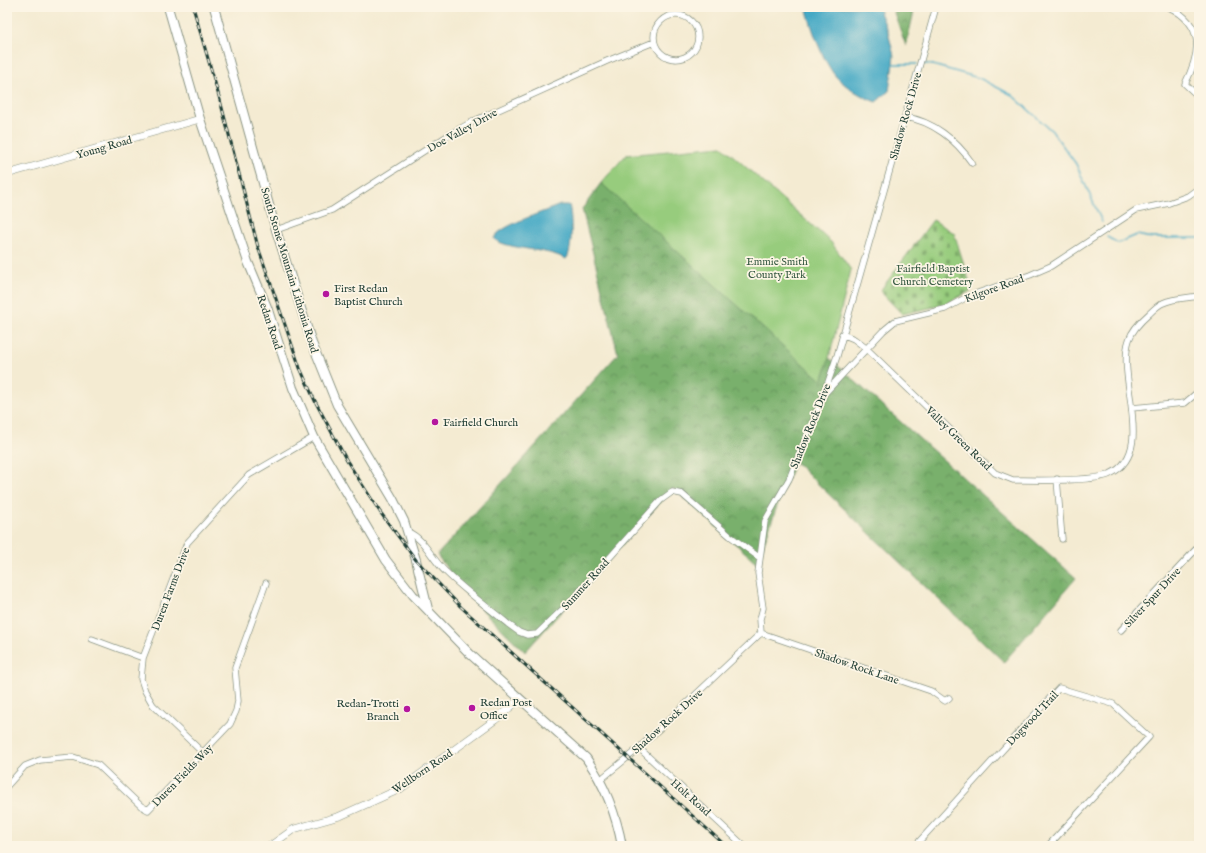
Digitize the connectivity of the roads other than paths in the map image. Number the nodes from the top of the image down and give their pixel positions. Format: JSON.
{"nodes":[{"id":1,"x":168,"y":7,"type":"edge"},
{"id":2,"x":214,"y":7,"type":"edge"},
{"id":3,"x":936,"y":7,"type":"edge"},
{"id":4,"x":1169,"y":7,"type":"edge"},
{"id":5,"x":654,"y":42,"type":"junction"},
{"id":6,"x":1199,"y":97,"type":"edge"},
{"id":7,"x":905,"y":117,"type":"junction"},
{"id":8,"x":200,"y":119,"type":"junction"},
{"id":9,"x":972,"y":163,"type":"dead end"},
{"id":10,"x":7,"y":174,"type":"edge"},
{"id":11,"x":1199,"y":188,"type":"edge"},
{"id":12,"x":276,"y":230,"type":"junction"},
{"id":13,"x":1199,"y":296,"type":"edge"},
{"id":14,"x":842,"y":334,"type":"junction"},
{"id":15,"x":867,"y":348,"type":"junction"},
{"id":16,"x":1199,"y":391,"type":"edge"},
{"id":17,"x":824,"y":394,"type":"junction"},
{"id":18,"x":1132,"y":408,"type":"junction"},
{"id":19,"x":314,"y":437,"type":"junction"},
{"id":20,"x":1057,"y":479,"type":"junction"},
{"id":21,"x":408,"y":532,"type":"junction"},
{"id":22,"x":1062,"y":539,"type":"dead end"},
{"id":23,"x":1199,"y":546,"type":"edge"},
{"id":24,"x":760,"y":558,"type":"junction"},
{"id":25,"x":266,"y":582,"type":"dead end"},
{"id":26,"x":428,"y":609,"type":"junction"},
{"id":27,"x":1120,"y":630,"type":"dead end"},
{"id":28,"x":761,"y":633,"type":"junction"},
{"id":29,"x":92,"y":639,"type":"dead end"},
{"id":30,"x":143,"y":658,"type":"junction"},
{"id":31,"x":949,"y":698,"type":"dead end"},
{"id":32,"x":520,"y":699,"type":"junction"},
{"id":33,"x":638,"y":748,"type":"junction"},
{"id":34,"x":203,"y":752,"type":"junction"},
{"id":35,"x":600,"y":780,"type":"junction"},
{"id":36,"x":7,"y":786,"type":"edge"},
{"id":37,"x":270,"y":846,"type":"edge"},
{"id":38,"x":622,"y":846,"type":"edge"},
{"id":39,"x":744,"y":846,"type":"edge"},
{"id":40,"x":915,"y":846,"type":"edge"},
{"id":41,"x":1048,"y":846,"type":"edge"}],
"edges":[{"from":1,"to":8,"type":"main road","name":"Redan Road"},
{"from":2,"to":12,"type":"main road","name":"South Stone Mountain Lithonia Road"},
{"from":3,"to":7,"type":"street","name":"Shadow Rock Drive"},
{"from":4,"to":6,"type":"street"},
{"from":5,"to":5,"type":"street"},
{"from":5,"to":12,"type":"street","name":"Doe Valley Drive"},
{"from":7,"to":9,"type":"street"},
{"from":7,"to":14,"type":"street","name":"Shadow Rock Drive"},
{"from":8,"to":10,"type":"street","name":"Young Road"},
{"from":8,"to":19,"type":"main road","name":"Redan Road"},
{"from":11,"to":15,"type":"street","name":"Kilgore Road"},
{"from":12,"to":21,"type":"main road","name":"South Stone Mountain Lithonia Road"},
{"from":13,"to":18,"type":"street","name":"Valley Green Road"},
{"from":14,"to":15,"type":"street","name":"Valley Green Road"},
{"from":14,"to":17,"type":"street","name":"Shadow Rock Drive"},
{"from":15,"to":17,"type":"street","name":"Kilgore Road"},
{"from":15,"to":20,"type":"street","name":"Valley Green Road"},
{"from":16,"to":18,"type":"street"},
{"from":17,"to":24,"type":"street","name":"Shadow Rock Drive"},
{"from":18,"to":20,"type":"street","name":"Valley Green Road"},
{"from":19,"to":26,"type":"main road","name":"Redan Road"},
{"from":19,"to":30,"type":"street","name":"Duren Farms Drive"},
{"from":20,"to":22,"type":"street"},
{"from":21,"to":24,"type":"street","name":"Summer Road"},
{"from":21,"to":26,"type":"main road","name":"South Stone Mountain Lithonia Road"},
{"from":23,"to":27,"type":"street","name":"Silver Spur Drive"},
{"from":24,"to":28,"type":"street","name":"Shadow Rock Drive"},
{"from":25,"to":34,"type":"street","name":"Duren Fields Way"},
{"from":26,"to":32,"type":"main road","name":"South Stone Mountain Lithonia Road"},
{"from":28,"to":31,"type":"street","name":"Shadow Rock Lane"},
{"from":28,"to":33,"type":"street","name":"Shadow Rock Drive"},
{"from":29,"to":30,"type":"street"},
{"from":30,"to":34,"type":"street","name":"Duren Farms Drive"},
{"from":32,"to":35,"type":"main road","name":"South Stone Mountain Lithonia Road"},
{"from":32,"to":37,"type":"street","name":"Wellborn Road"},
{"from":33,"to":35,"type":"street","name":"Shadow Rock Drive"},
{"from":33,"to":39,"type":"street","name":"Holt Road"},
{"from":34,"to":36,"type":"street","name":"Duren Fields Way"},
{"from":35,"to":38,"type":"main road","name":"South Stone Mountain Lithonia Road"},
{"from":40,"to":41,"type":"street","name":"Dogwood Trail"}]}
